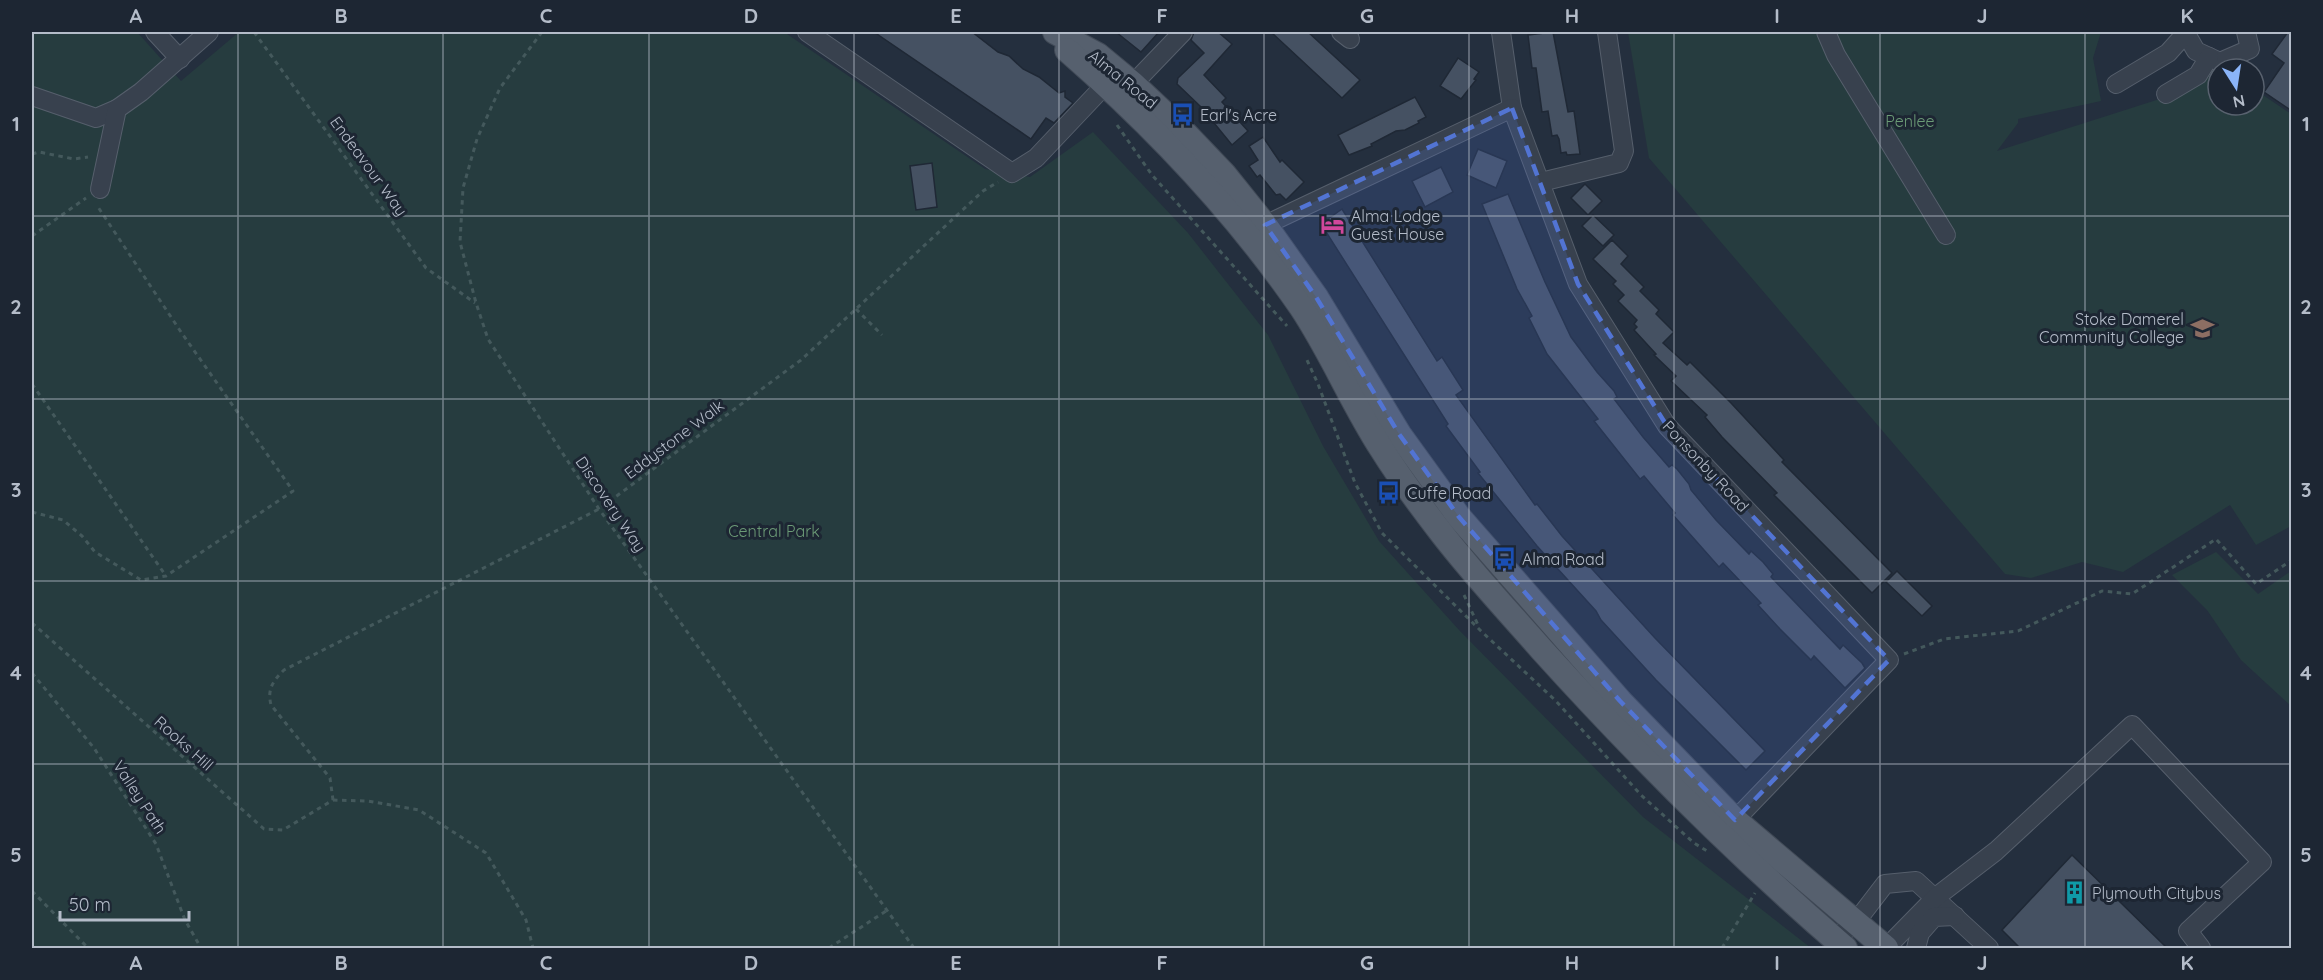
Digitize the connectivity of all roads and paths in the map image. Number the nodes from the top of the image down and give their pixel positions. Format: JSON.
{"nodes":[{"id":1,"x":155,"y":32,"type":"edge"},
{"id":2,"x":209,"y":32,"type":"edge"},
{"id":3,"x":254,"y":32,"type":"edge"},
{"id":4,"x":542,"y":32,"type":"edge"},
{"id":5,"x":807,"y":32,"type":"edge"},
{"id":6,"x":1046,"y":32,"type":"edge"},
{"id":7,"x":1055,"y":32,"type":"edge"},
{"id":8,"x":1183,"y":32,"type":"edge"},
{"id":9,"x":1501,"y":32,"type":"edge"},
{"id":10,"x":1607,"y":32,"type":"edge"},
{"id":11,"x":1826,"y":32,"type":"edge"},
{"id":12,"x":2186,"y":32,"type":"edge"},
{"id":13,"x":2246,"y":32,"type":"edge"},
{"id":14,"x":2209,"y":57,"type":"edge"},
{"id":15,"x":2232,"y":57,"type":"edge"},
{"id":16,"x":180,"y":59,"type":"junction"},
{"id":17,"x":2206,"y":62,"type":"edge"},
{"id":18,"x":1106,"y":84,"type":"junction"},
{"id":19,"x":1133,"y":84,"type":"junction"},
{"id":20,"x":2116,"y":84,"type":"dead end"},
{"id":21,"x":2166,"y":94,"type":"dead end"},
{"id":22,"x":32,"y":96,"type":"edge"},
{"id":23,"x":1512,"y":108,"type":"junction"},
{"id":24,"x":117,"y":109,"type":"junction"},
{"id":25,"x":32,"y":154,"type":"edge"},
{"id":26,"x":108,"y":154,"type":"junction"},
{"id":27,"x":1012,"y":173,"type":"junction"},
{"id":28,"x":1540,"y":182,"type":"junction"},
{"id":29,"x":95,"y":196,"type":"junction"},
{"id":30,"x":1265,"y":225,"type":"junction"},
{"id":31,"x":1946,"y":235,"type":"dead end"},
{"id":32,"x":32,"y":236,"type":"edge"},
{"id":33,"x":476,"y":303,"type":"junction"},
{"id":34,"x":856,"y":309,"type":"junction"},
{"id":35,"x":882,"y":335,"type":"dead end"},
{"id":36,"x":32,"y":384,"type":"edge"},
{"id":37,"x":599,"y":510,"type":"junction"},
{"id":38,"x":32,"y":512,"type":"edge"},
{"id":39,"x":2292,"y":560,"type":"edge"},
{"id":40,"x":166,"y":576,"type":"junction"},
{"id":41,"x":32,"y":623,"type":"edge"},
{"id":42,"x":1888,"y":660,"type":"junction"},
{"id":43,"x":32,"y":673,"type":"edge"},
{"id":44,"x":333,"y":800,"type":"junction"},
{"id":45,"x":1735,"y":820,"type":"junction"},
{"id":46,"x":1750,"y":862,"type":"junction"},
{"id":47,"x":32,"y":891,"type":"edge"},
{"id":48,"x":1936,"y":897,"type":"junction"},
{"id":49,"x":886,"y":911,"type":"junction"},
{"id":50,"x":1955,"y":916,"type":"junction"},
{"id":51,"x":1855,"y":923,"type":"junction"},
{"id":52,"x":1840,"y":944,"type":"edge"},
{"id":53,"x":88,"y":948,"type":"edge"},
{"id":54,"x":201,"y":948,"type":"edge"},
{"id":55,"x":533,"y":948,"type":"edge"},
{"id":56,"x":829,"y":948,"type":"edge"},
{"id":57,"x":914,"y":948,"type":"edge"},
{"id":58,"x":1722,"y":948,"type":"edge"},
{"id":59,"x":1886,"y":948,"type":"edge"},
{"id":60,"x":1916,"y":948,"type":"edge"},
{"id":61,"x":1989,"y":948,"type":"edge"},
{"id":62,"x":2201,"y":948,"type":"edge"}],
"edges":[{"from":1,"to":16,"type":"street"},
{"from":2,"to":16,"type":"street"},
{"from":3,"to":33,"type":"path","name":"Endeavour Way"},
{"from":4,"to":33,"type":"path","name":"Discovery Way"},
{"from":5,"to":27,"type":"street"},
{"from":6,"to":18,"type":"main road","name":"Alma Road"},
{"from":7,"to":19,"type":"main road","name":"Alma Road"},
{"from":8,"to":19,"type":"street"},
{"from":9,"to":23,"type":"street","name":"Ponsonby Road"},
{"from":10,"to":28,"type":"street"},
{"from":11,"to":31,"type":"street"},
{"from":12,"to":14,"type":"street"},
{"from":12,"to":20,"type":"street"},
{"from":13,"to":15,"type":"street"},
{"from":16,"to":24,"type":"street"},
{"from":17,"to":21,"type":"street"},
{"from":18,"to":27,"type":"street"},
{"from":18,"to":46,"type":"main road","name":"Alma Road"},
{"from":19,"to":30,"type":"main road","name":"Alma Road"},
{"from":22,"to":24,"type":"street"},
{"from":23,"to":28,"type":"street","name":"Ponsonby Road"},
{"from":23,"to":30,"type":"street"},
{"from":24,"to":26,"type":"street"},
{"from":25,"to":26,"type":"path"},
{"from":26,"to":29,"type":"street"},
{"from":27,"to":34,"type":"path","name":"Eddystone Walk"},
{"from":28,"to":42,"type":"street","name":"Ponsonby Road"},
{"from":29,"to":32,"type":"path"},
{"from":29,"to":40,"type":"path"},
{"from":30,"to":45,"type":"main road","name":"Alma Road"},
{"from":33,"to":37,"type":"path","name":"Discovery Way"},
{"from":34,"to":35,"type":"path"},
{"from":34,"to":37,"type":"path","name":"Eddystone Walk"},
{"from":36,"to":40,"type":"path"},
{"from":37,"to":44,"type":"path","name":"Eddystone Walk"},
{"from":37,"to":49,"type":"path","name":"Discovery Way"},
{"from":38,"to":40,"type":"path"},
{"from":39,"to":42,"type":"path"},
{"from":41,"to":44,"type":"path","name":"Rooks Hill"},
{"from":42,"to":45,"type":"street"},
{"from":43,"to":54,"type":"path","name":"Valley Path"},
{"from":44,"to":55,"type":"path"},
{"from":45,"to":51,"type":"main road","name":"Alma Road"},
{"from":46,"to":52,"type":"main road","name":"Alma Road"},
{"from":46,"to":58,"type":"path"},
{"from":47,"to":53,"type":"path"},
{"from":48,"to":50,"type":"street"},
{"from":48,"to":51,"type":"street"},
{"from":48,"to":59,"type":"street"},
{"from":48,"to":62,"type":"street"},
{"from":49,"to":56,"type":"path"},
{"from":49,"to":57,"type":"path","name":"Discovery Way"},
{"from":50,"to":60,"type":"street"},
{"from":50,"to":61,"type":"street"},
{"from":51,"to":52,"type":"street"},
{"from":51,"to":59,"type":"main road","name":"Alma Road"}]}
